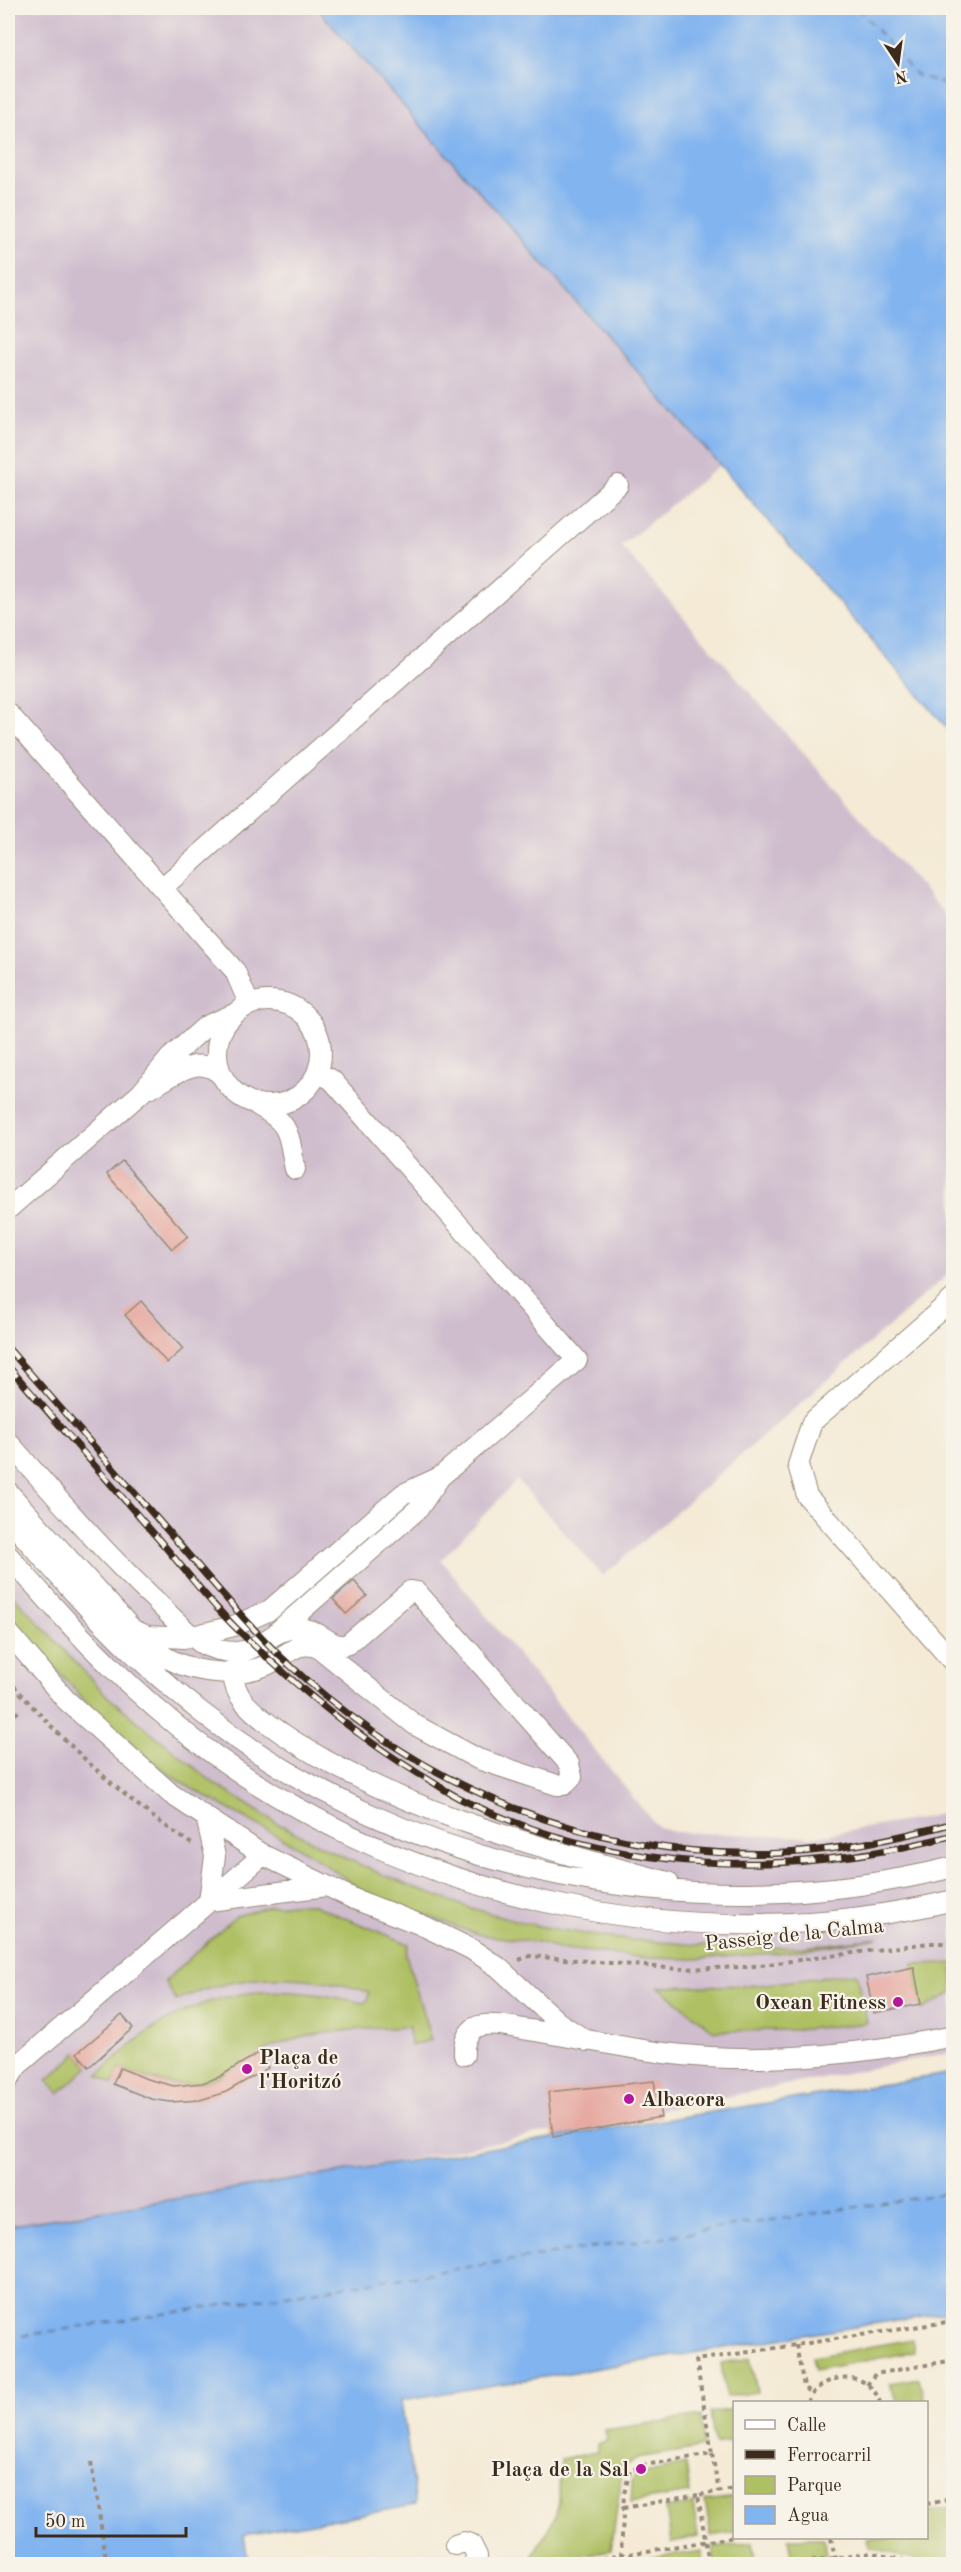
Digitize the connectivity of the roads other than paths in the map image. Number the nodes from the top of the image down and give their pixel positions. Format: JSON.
{"nodes":[{"id":1,"x":618,"y":485,"type":"dead end"},
{"id":2,"x":8,"y":713,"type":"edge"},
{"id":3,"x":162,"y":888,"type":"junction"},
{"id":4,"x":249,"y":1004,"type":"junction"},
{"id":5,"x":232,"y":1015,"type":"junction"},
{"id":6,"x":319,"y":1073,"type":"junction"},
{"id":7,"x":222,"y":1076,"type":"junction"},
{"id":8,"x":141,"y":1094,"type":"junction"},
{"id":9,"x":252,"y":1102,"type":"junction"},
{"id":10,"x":295,"y":1169,"type":"dead end"},
{"id":11,"x":8,"y":1209,"type":"edge"},
{"id":12,"x":954,"y":1298,"type":"edge"},
{"id":13,"x":8,"y":1442,"type":"edge"},
{"id":14,"x":440,"y":1478,"type":"junction"},
{"id":15,"x":8,"y":1492,"type":"edge"},
{"id":16,"x":8,"y":1518,"type":"edge"},
{"id":17,"x":8,"y":1555,"type":"edge"},
{"id":18,"x":285,"y":1597,"type":"junction"},
{"id":19,"x":299,"y":1612,"type":"junction"},
{"id":20,"x":133,"y":1630,"type":"junction"},
{"id":21,"x":8,"y":1632,"type":"edge"},
{"id":22,"x":275,"y":1633,"type":"junction"},
{"id":23,"x":193,"y":1636,"type":"junction"},
{"id":24,"x":247,"y":1651,"type":"junction"},
{"id":25,"x":954,"y":1663,"type":"edge"},
{"id":26,"x":234,"y":1672,"type":"junction"},
{"id":27,"x":206,"y":1817,"type":"junction"},
{"id":28,"x":263,"y":1855,"type":"junction"},
{"id":29,"x":954,"y":1867,"type":"edge"},
{"id":30,"x":328,"y":1886,"type":"junction"},
{"id":31,"x":711,"y":1893,"type":"junction"},
{"id":32,"x":954,"y":1900,"type":"edge"},
{"id":33,"x":209,"y":1901,"type":"junction"},
{"id":34,"x":954,"y":2036,"type":"edge"},
{"id":35,"x":587,"y":2041,"type":"junction"},
{"id":36,"x":464,"y":2055,"type":"dead end"},
{"id":37,"x":11,"y":2067,"type":"edge"},
{"id":38,"x":455,"y":2545,"type":"dead end"},
{"id":39,"x":473,"y":2565,"type":"edge"}],
"edges":[{"from":1,"to":3,"type":"street"},
{"from":2,"to":3,"type":"street"},
{"from":3,"to":4,"type":"street"},
{"from":4,"to":5,"type":"street"},
{"from":4,"to":6,"type":"street"},
{"from":5,"to":7,"type":"street"},
{"from":5,"to":8,"type":"street"},
{"from":6,"to":9,"type":"street"},
{"from":6,"to":14,"type":"street"},
{"from":7,"to":8,"type":"street"},
{"from":7,"to":9,"type":"street"},
{"from":8,"to":11,"type":"street"},
{"from":9,"to":10,"type":"street"},
{"from":12,"to":25,"type":"street"},
{"from":13,"to":23,"type":"street"},
{"from":14,"to":18,"type":"street"},
{"from":14,"to":19,"type":"street"},
{"from":15,"to":20,"type":"street"},
{"from":16,"to":31,"type":"street"},
{"from":17,"to":32,"type":"street"},
{"from":18,"to":19,"type":"street"},
{"from":18,"to":23,"type":"street"},
{"from":19,"to":22,"type":"street"},
{"from":20,"to":23,"type":"street"},
{"from":20,"to":26,"type":"street"},
{"from":21,"to":27,"type":"street"},
{"from":22,"to":24,"type":"street"},
{"from":22,"to":26,"type":"street"},
{"from":23,"to":24,"type":"street"},
{"from":24,"to":26,"type":"street"},
{"from":26,"to":31,"type":"street"},
{"from":27,"to":28,"type":"street"},
{"from":27,"to":33,"type":"street"},
{"from":28,"to":30,"type":"street"},
{"from":28,"to":33,"type":"street"},
{"from":29,"to":31,"type":"street"},
{"from":30,"to":33,"type":"street"},
{"from":30,"to":35,"type":"street"},
{"from":33,"to":37,"type":"street"},
{"from":34,"to":35,"type":"street"},
{"from":35,"to":36,"type":"street"},
{"from":38,"to":39,"type":"street"}]}
